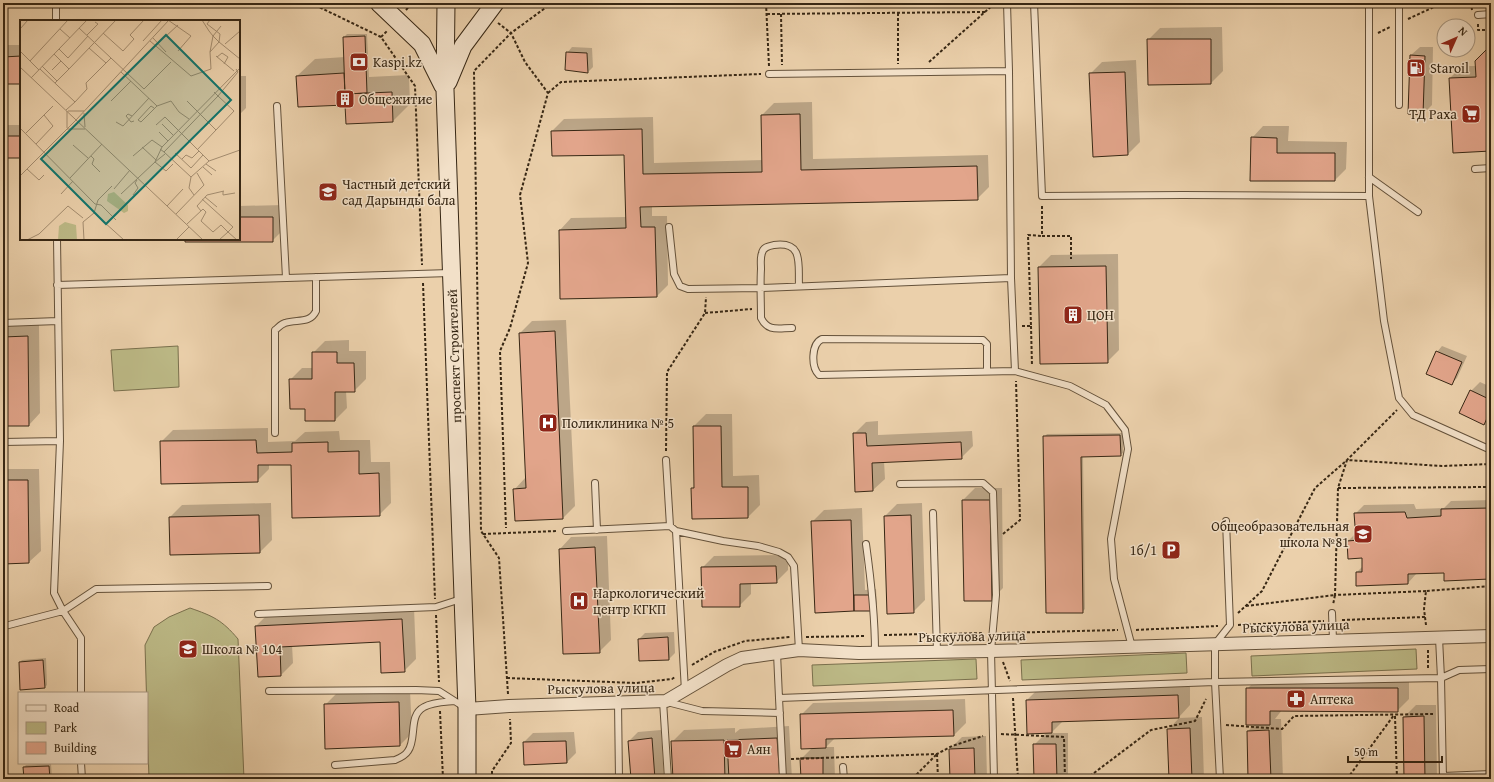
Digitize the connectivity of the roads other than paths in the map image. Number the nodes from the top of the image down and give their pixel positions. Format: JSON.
{"nodes":[{"id":1,"x":379,"y":3,"type":"edge"},
{"id":2,"x":446,"y":3,"type":"edge"},
{"id":3,"x":495,"y":3,"type":"edge"},
{"id":4,"x":1006,"y":3,"type":"edge"},
{"id":5,"x":1034,"y":3,"type":"edge"},
{"id":6,"x":1369,"y":3,"type":"edge"},
{"id":7,"x":1399,"y":3,"type":"edge"},
{"id":8,"x":56,"y":4,"type":"edge"},
{"id":9,"x":1491,"y":14,"type":"edge"},
{"id":10,"x":1478,"y":15,"type":"dead end"},
{"id":11,"x":56,"y":20,"type":"edge"},
{"id":12,"x":1010,"y":71,"type":"junction"},
{"id":13,"x":769,"y":74,"type":"road end"},
{"id":14,"x":445,"y":90,"type":"junction"},
{"id":15,"x":1399,"y":105,"type":"dead end"},
{"id":16,"x":277,"y":106,"type":"dead end"},
{"id":17,"x":1491,"y":168,"type":"edge"},
{"id":18,"x":1475,"y":169,"type":"dead end"},
{"id":19,"x":1369,"y":177,"type":"junction"},
{"id":20,"x":1369,"y":196,"type":"junction"},
{"id":21,"x":1418,"y":212,"type":"dead end"},
{"id":22,"x":669,"y":227,"type":"dead end"},
{"id":23,"x":57,"y":240,"type":"edge"},
{"id":24,"x":451,"y":273,"type":"junction"},
{"id":25,"x":316,"y":277,"type":"junction"},
{"id":26,"x":286,"y":278,"type":"junction"},
{"id":27,"x":1011,"y":278,"type":"junction"},
{"id":28,"x":57,"y":285,"type":"junction"},
{"id":29,"x":799,"y":286,"type":"junction"},
{"id":30,"x":760,"y":288,"type":"junction"},
{"id":31,"x":58,"y":321,"type":"junction"},
{"id":32,"x":3,"y":322,"type":"edge"},
{"id":33,"x":792,"y":328,"type":"dead end"},
{"id":34,"x":987,"y":371,"type":"junction"},
{"id":35,"x":1015,"y":371,"type":"junction"},
{"id":36,"x":275,"y":433,"type":"dead end"},
{"id":37,"x":60,"y":441,"type":"junction"},
{"id":38,"x":3,"y":442,"type":"edge"},
{"id":39,"x":1491,"y":450,"type":"edge"},
{"id":40,"x":666,"y":460,"type":"road end"},
{"id":41,"x":595,"y":483,"type":"dead end"},
{"id":42,"x":900,"y":484,"type":"dead end"},
{"id":43,"x":933,"y":513,"type":"dead end"},
{"id":44,"x":1226,"y":522,"type":"dead end"},
{"id":45,"x":670,"y":526,"type":"junction"},
{"id":46,"x":597,"y":530,"type":"junction"},
{"id":47,"x":566,"y":531,"type":"road end"},
{"id":48,"x":676,"y":532,"type":"junction"},
{"id":49,"x":866,"y":544,"type":"dead end"},
{"id":50,"x":268,"y":586,"type":"dead end"},
{"id":51,"x":463,"y":598,"type":"junction"},
{"id":52,"x":63,"y":611,"type":"junction"},
{"id":53,"x":1332,"y":613,"type":"dead end"},
{"id":54,"x":258,"y":614,"type":"dead end"},
{"id":55,"x":3,"y":628,"type":"edge"},
{"id":56,"x":1491,"y":636,"type":"edge"},
{"id":57,"x":1433,"y":638,"type":"junction"},
{"id":58,"x":1333,"y":640,"type":"junction"},
{"id":59,"x":1215,"y":644,"type":"junction"},
{"id":60,"x":1132,"y":647,"type":"junction"},
{"id":61,"x":799,"y":650,"type":"junction"},
{"id":62,"x":991,"y":651,"type":"junction"},
{"id":63,"x":875,"y":652,"type":"junction"},
{"id":64,"x":937,"y":652,"type":"junction"},
{"id":65,"x":776,"y":653,"type":"junction"},
{"id":66,"x":1491,"y":669,"type":"edge"},
{"id":67,"x":1441,"y":678,"type":"junction"},
{"id":68,"x":1215,"y":682,"type":"junction"},
{"id":69,"x":992,"y":689,"type":"junction"},
{"id":70,"x":685,"y":691,"type":"junction"},
{"id":71,"x":81,"y":692,"type":"edge"},
{"id":72,"x":269,"y":692,"type":"dead end"},
{"id":73,"x":779,"y":698,"type":"junction"},
{"id":74,"x":664,"y":701,"type":"junction"},
{"id":75,"x":618,"y":702,"type":"junction"},
{"id":76,"x":460,"y":705,"type":"junction"},
{"id":77,"x":780,"y":712,"type":"junction"},
{"id":78,"x":82,"y":764,"type":"edge"},
{"id":79,"x":334,"y":765,"type":"dead end"},
{"id":80,"x":843,"y":767,"type":"dead end"},
{"id":81,"x":1491,"y":774,"type":"edge"},
{"id":82,"x":1443,"y":777,"type":"edge"},
{"id":83,"x":82,"y":779,"type":"edge"},
{"id":84,"x":466,"y":779,"type":"edge"},
{"id":85,"x":619,"y":779,"type":"edge"},
{"id":86,"x":668,"y":779,"type":"edge"},
{"id":87,"x":783,"y":779,"type":"edge"},
{"id":88,"x":844,"y":779,"type":"edge"},
{"id":89,"x":994,"y":779,"type":"edge"},
{"id":90,"x":1220,"y":779,"type":"edge"}],
"edges":[{"from":1,"to":14,"type":"main road"},
{"from":2,"to":14,"type":"main road","name":"проспект Строителей"},
{"from":3,"to":14,"type":"main road"},
{"from":4,"to":12,"type":"lane"},
{"from":5,"to":20,"type":"lane"},
{"from":6,"to":19,"type":"lane"},
{"from":7,"to":15,"type":"lane"},
{"from":8,"to":11,"type":"lane"},
{"from":9,"to":10,"type":"lane"},
{"from":12,"to":13,"type":"lane"},
{"from":12,"to":27,"type":"lane"},
{"from":14,"to":24,"type":"main road","name":"проспект Строителей"},
{"from":16,"to":26,"type":"lane"},
{"from":17,"to":18,"type":"lane"},
{"from":19,"to":20,"type":"lane"},
{"from":19,"to":21,"type":"lane"},
{"from":20,"to":39,"type":"lane"},
{"from":22,"to":30,"type":"lane"},
{"from":23,"to":28,"type":"lane"},
{"from":24,"to":25,"type":"lane"},
{"from":24,"to":51,"type":"main road","name":"проспект Строителей"},
{"from":25,"to":26,"type":"lane"},
{"from":25,"to":36,"type":"lane"},
{"from":26,"to":28,"type":"lane"},
{"from":27,"to":29,"type":"lane"},
{"from":27,"to":35,"type":"lane"},
{"from":28,"to":31,"type":"lane"},
{"from":29,"to":30,"type":"lane"},
{"from":29,"to":30,"type":"lane"},
{"from":30,"to":33,"type":"lane"},
{"from":31,"to":32,"type":"lane"},
{"from":31,"to":37,"type":"lane"},
{"from":34,"to":34,"type":"lane"},
{"from":34,"to":35,"type":"lane"},
{"from":35,"to":60,"type":"lane"},
{"from":37,"to":38,"type":"lane"},
{"from":37,"to":52,"type":"lane"},
{"from":40,"to":45,"type":"lane"},
{"from":41,"to":46,"type":"lane"},
{"from":42,"to":62,"type":"lane"},
{"from":43,"to":64,"type":"lane"},
{"from":44,"to":59,"type":"lane"},
{"from":45,"to":46,"type":"lane"},
{"from":45,"to":48,"type":"lane"},
{"from":46,"to":47,"type":"lane"},
{"from":48,"to":61,"type":"lane"},
{"from":48,"to":70,"type":"lane"},
{"from":49,"to":63,"type":"lane"},
{"from":50,"to":52,"type":"lane"},
{"from":51,"to":54,"type":"lane"},
{"from":51,"to":76,"type":"main road","name":"проспект Строителей"},
{"from":52,"to":55,"type":"lane"},
{"from":52,"to":71,"type":"lane"},
{"from":53,"to":58,"type":"lane"},
{"from":56,"to":57,"type":"street","name":"Рыскулова улица"},
{"from":57,"to":58,"type":"street","name":"Рыскулова улица"},
{"from":57,"to":67,"type":"lane"},
{"from":58,"to":59,"type":"street","name":"Рыскулова улица"},
{"from":59,"to":60,"type":"street","name":"Рыскулова улица"},
{"from":59,"to":68,"type":"lane"},
{"from":60,"to":62,"type":"street","name":"Рыскулова улица"},
{"from":61,"to":63,"type":"street","name":"Рыскулова улица"},
{"from":61,"to":65,"type":"street","name":"Рыскулова улица"},
{"from":62,"to":64,"type":"street","name":"Рыскулова улица"},
{"from":62,"to":69,"type":"lane"},
{"from":63,"to":64,"type":"street","name":"Рыскулова улица"},
{"from":65,"to":70,"type":"street","name":"Рыскулова улица"},
{"from":65,"to":73,"type":"lane"},
{"from":66,"to":67,"type":"lane"},
{"from":67,"to":68,"type":"lane"},
{"from":67,"to":82,"type":"lane"},
{"from":68,"to":69,"type":"lane"},
{"from":68,"to":90,"type":"lane"},
{"from":69,"to":73,"type":"lane"},
{"from":69,"to":89,"type":"lane"},
{"from":70,"to":74,"type":"street","name":"Рыскулова улица"},
{"from":72,"to":76,"type":"lane"},
{"from":73,"to":77,"type":"lane"},
{"from":74,"to":75,"type":"street","name":"Рыскулова улица"},
{"from":74,"to":77,"type":"lane"},
{"from":74,"to":86,"type":"lane"},
{"from":75,"to":76,"type":"street","name":"Рыскулова улица"},
{"from":75,"to":85,"type":"lane"},
{"from":76,"to":79,"type":"lane"},
{"from":76,"to":84,"type":"main road","name":"проспект Строителей"},
{"from":77,"to":87,"type":"lane"},
{"from":78,"to":83,"type":"lane"},
{"from":80,"to":88,"type":"lane"},
{"from":81,"to":82,"type":"lane"}]}
